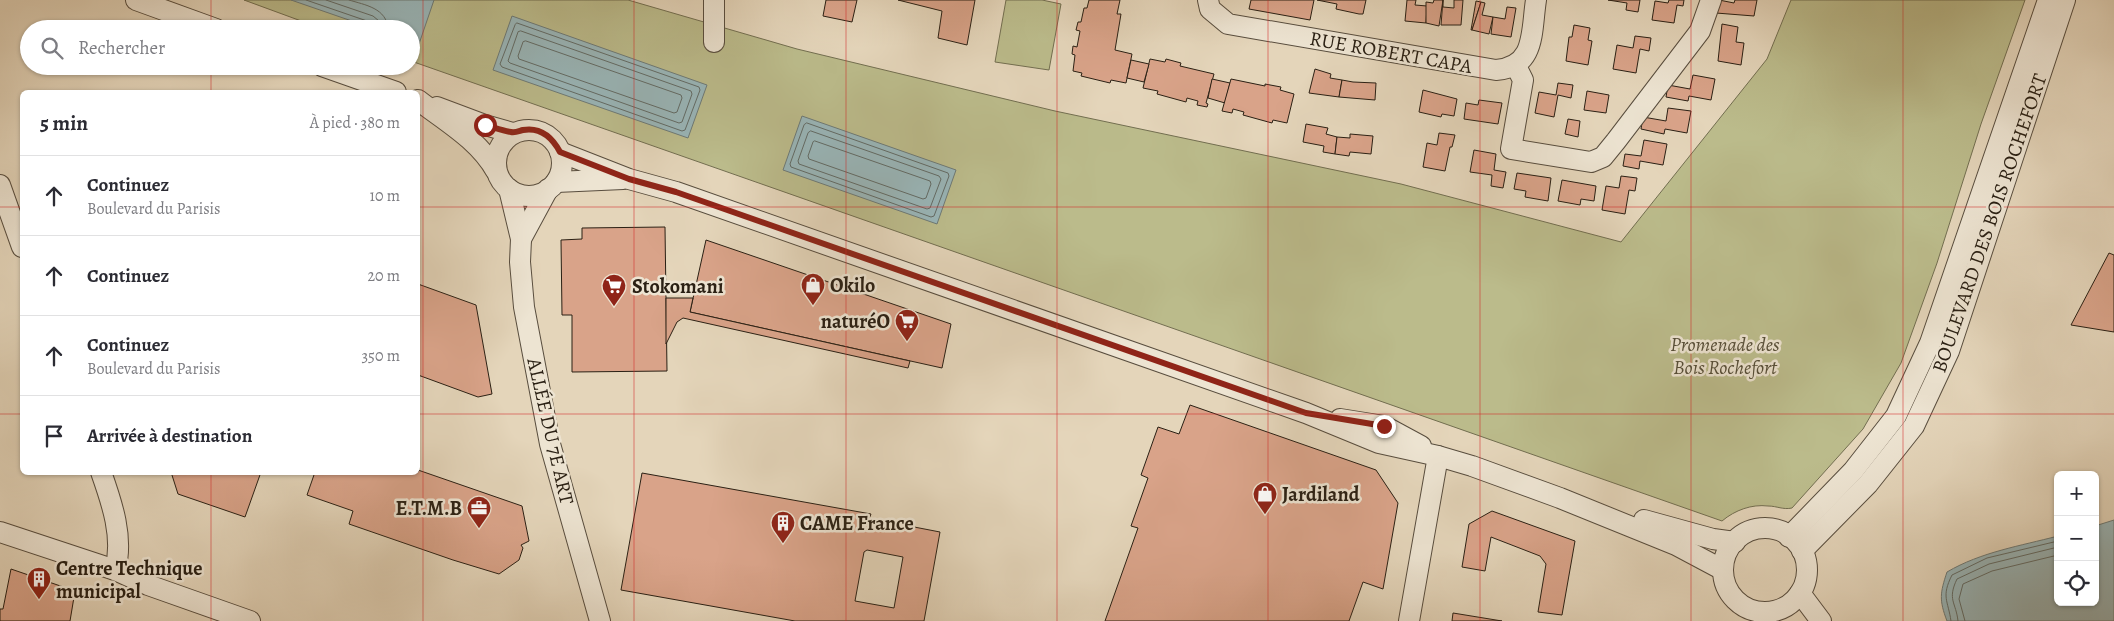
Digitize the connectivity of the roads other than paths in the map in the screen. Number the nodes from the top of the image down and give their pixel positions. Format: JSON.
{"nodes":[{"id":1,"x":136,"y":0,"type":"edge"},
{"id":2,"x":714,"y":0,"type":"edge"},
{"id":3,"x":1208,"y":0,"type":"edge"},
{"id":4,"x":1536,"y":0,"type":"edge"},
{"id":5,"x":1711,"y":0,"type":"edge"},
{"id":6,"x":2048,"y":0,"type":"edge"},
{"id":7,"x":2065,"y":0,"type":"edge"},
{"id":8,"x":191,"y":20,"type":"edge"},
{"id":9,"x":714,"y":42,"type":"dead end"},
{"id":10,"x":1519,"y":73,"type":"junction"},
{"id":11,"x":348,"y":75,"type":"edge"},
{"id":12,"x":390,"y":90,"type":"edge"},
{"id":13,"x":420,"y":101,"type":"edge"},
{"id":14,"x":420,"y":102,"type":"edge"},
{"id":15,"x":513,"y":133,"type":"junction"},
{"id":16,"x":560,"y":152,"type":"junction"},
{"id":17,"x":496,"y":171,"type":"junction"},
{"id":18,"x":629,"y":179,"type":"junction"},
{"id":19,"x":0,"y":185,"type":"edge"},
{"id":20,"x":552,"y":186,"type":"junction"},
{"id":21,"x":509,"y":189,"type":"junction"},
{"id":22,"x":521,"y":239,"type":"junction"},
{"id":23,"x":20,"y":241,"type":"edge"},
{"id":24,"x":1438,"y":456,"type":"junction"},
{"id":25,"x":102,"y":475,"type":"edge"},
{"id":26,"x":1560,"y":498,"type":"junction"},
{"id":27,"x":0,"y":532,"type":"edge"},
{"id":28,"x":1734,"y":542,"type":"junction"},
{"id":29,"x":1796,"y":544,"type":"junction"},
{"id":30,"x":115,"y":570,"type":"junction"},
{"id":31,"x":1723,"y":570,"type":"junction"},
{"id":32,"x":1800,"y":593,"type":"junction"},
{"id":33,"x":1781,"y":609,"type":"junction"},
{"id":34,"x":250,"y":621,"type":"edge"},
{"id":35,"x":600,"y":621,"type":"edge"},
{"id":36,"x":1409,"y":621,"type":"edge"},
{"id":37,"x":1797,"y":621,"type":"edge"},
{"id":38,"x":1822,"y":621,"type":"edge"}],
"edges":[{"from":1,"to":8,"type":"street"},
{"from":2,"to":9,"type":"street"},
{"from":3,"to":10,"type":"street","name":"RUE ROBERT CAPA"},
{"from":4,"to":10,"type":"street"},
{"from":5,"to":10,"type":"street"},
{"from":6,"to":29,"type":"street","name":"BOULEVARD DES BOIS ROCHEFORT"},
{"from":7,"to":29,"type":"street","name":"BOULEVARD DES BOIS ROCHEFORT"},
{"from":11,"to":12,"type":"street"},
{"from":13,"to":15,"type":"street"},
{"from":14,"to":17,"type":"street"},
{"from":15,"to":16,"type":"street"},
{"from":15,"to":17,"type":"street"},
{"from":16,"to":18,"type":"street"},
{"from":16,"to":20,"type":"street"},
{"from":17,"to":21,"type":"street"},
{"from":18,"to":20,"type":"street"},
{"from":18,"to":24,"type":"street"},
{"from":19,"to":23,"type":"street"},
{"from":20,"to":21,"type":"street"},
{"from":20,"to":22,"type":"street","name":"ALLÉE DU 7E ART"},
{"from":21,"to":22,"type":"street","name":"ALLÉE DU 7E ART"},
{"from":22,"to":35,"type":"street","name":"ALLÉE DU 7E ART"},
{"from":24,"to":26,"type":"street"},
{"from":24,"to":36,"type":"street"},
{"from":25,"to":30,"type":"street"},
{"from":26,"to":28,"type":"street"},
{"from":26,"to":31,"type":"street"},
{"from":27,"to":30,"type":"street"},
{"from":28,"to":29,"type":"street"},
{"from":28,"to":31,"type":"street"},
{"from":29,"to":32,"type":"street"},
{"from":30,"to":34,"type":"street"},
{"from":31,"to":33,"type":"street"},
{"from":32,"to":33,"type":"street"},
{"from":32,"to":38,"type":"street"},
{"from":33,"to":37,"type":"street"}]}
